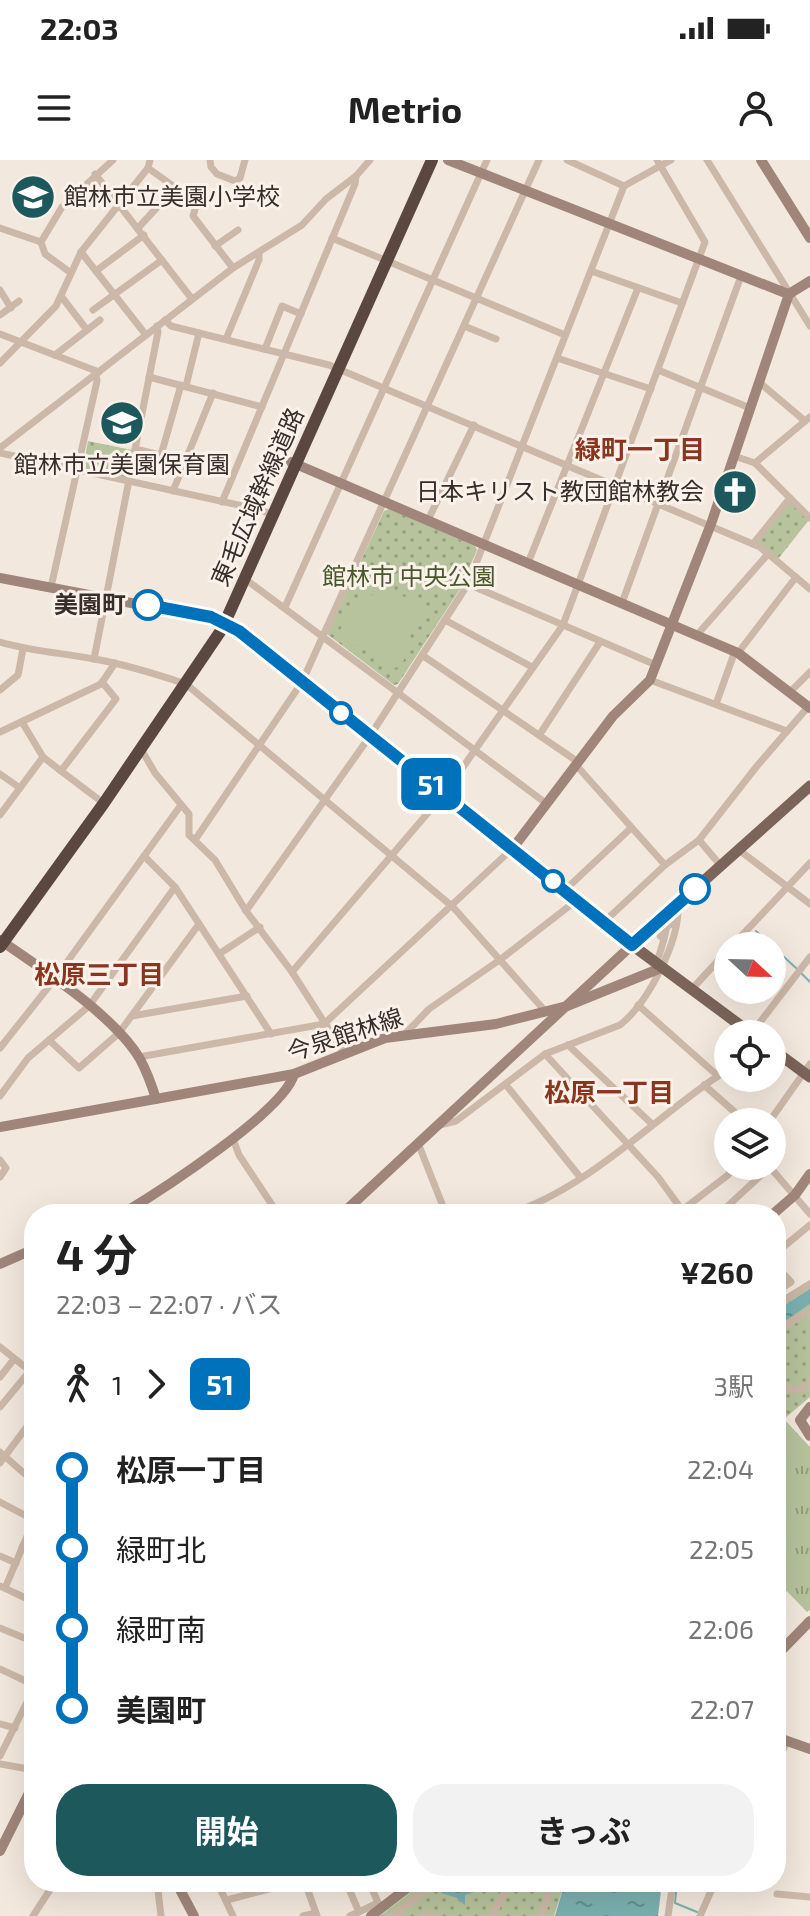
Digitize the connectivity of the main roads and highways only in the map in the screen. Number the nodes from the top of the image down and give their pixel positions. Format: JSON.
{"nodes":[{"id":1,"x":426,"y":160,"type":"edge"},
{"id":2,"x":432,"y":160,"type":"edge"},
{"id":3,"x":384,"y":260,"type":"junction"},
{"id":4,"x":271,"y":514,"type":"junction"},
{"id":5,"x":223,"y":621,"type":"junction"},
{"id":6,"x":183,"y":683,"type":"junction"},
{"id":7,"x":810,"y":786,"type":"edge"},
{"id":8,"x":1,"y":941,"type":"edge"},
{"id":9,"x":632,"y":945,"type":"junction"},
{"id":10,"x":733,"y":1020,"type":"edge"},
{"id":11,"x":786,"y":1058,"type":"edge"},
{"id":12,"x":808,"y":1071,"type":"edge"}],
"edges":[{"from":1,"to":3,"type":"highway","name":"東毛広域幹線道路"},
{"from":2,"to":3,"type":"highway","name":"東毛広域幹線道路"},
{"from":3,"to":4,"type":"highway","name":"東毛広域幹線道路"},
{"from":4,"to":5,"type":"highway","name":"東毛広域幹線道路"},
{"from":4,"to":5,"type":"highway","name":"東毛広域幹線道路"},
{"from":5,"to":6,"type":"highway","name":"東毛広域幹線道路"},
{"from":5,"to":9,"type":"main road"},
{"from":6,"to":8,"type":"highway","name":"東毛広域幹線道路"},
{"from":6,"to":8,"type":"highway","name":"東毛広域幹線道路"},
{"from":7,"to":9,"type":"main road"},
{"from":9,"to":10,"type":"main road"},
{"from":11,"to":12,"type":"main road"}]}
